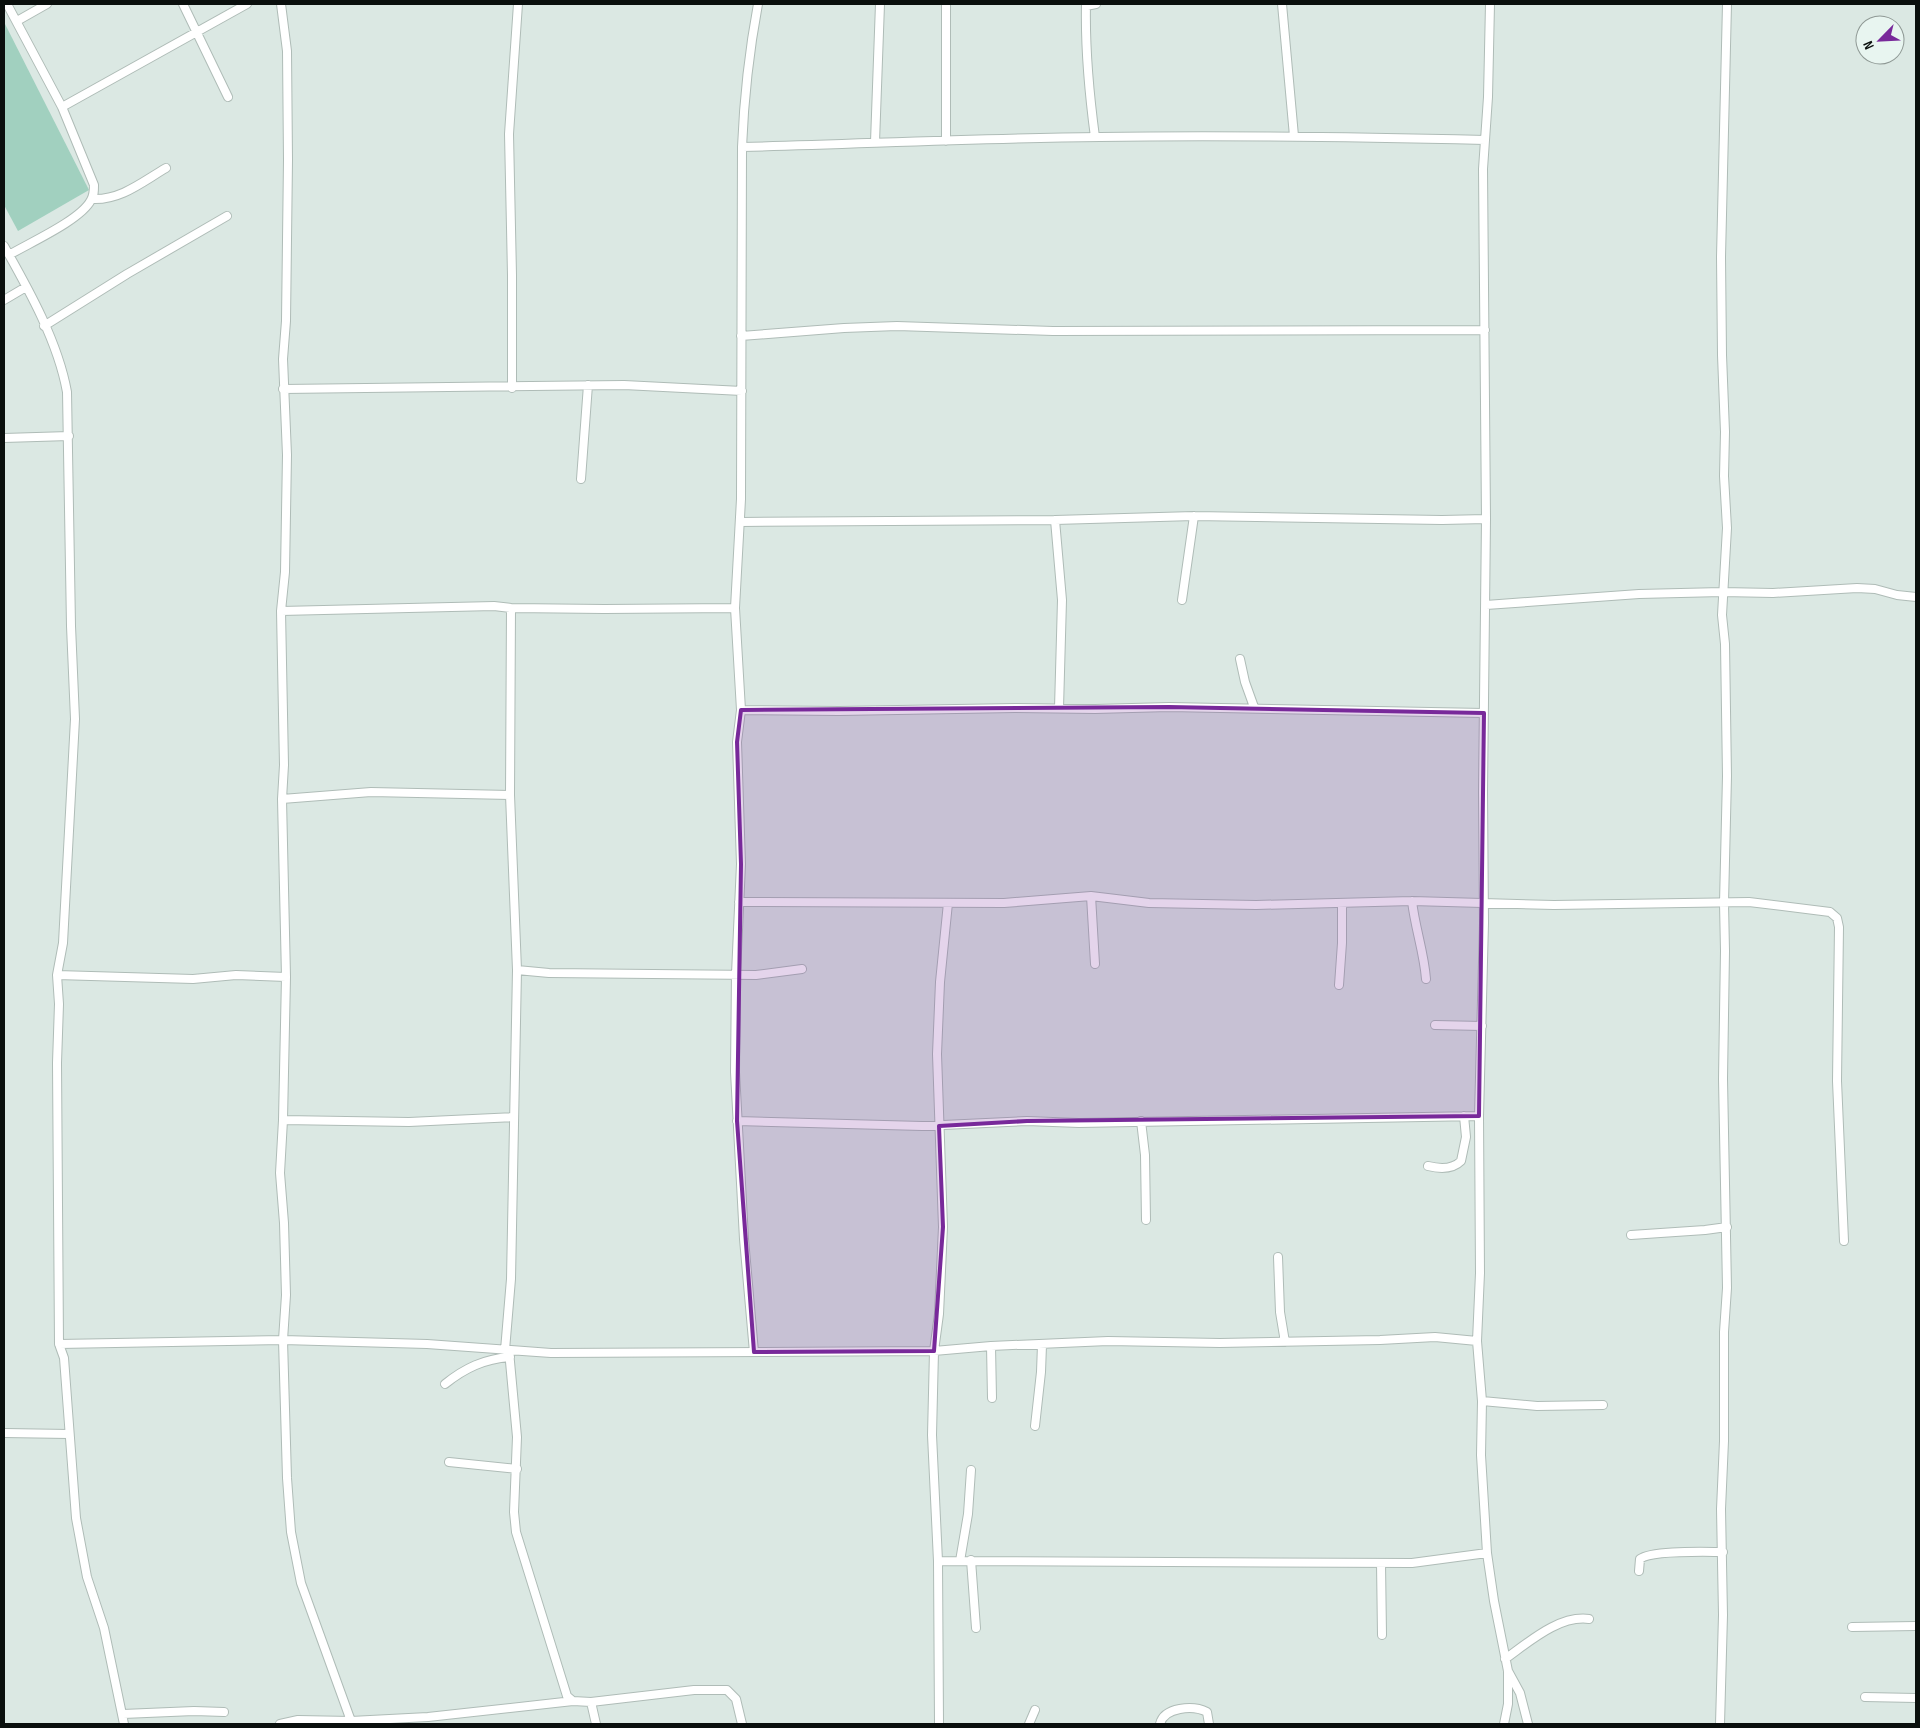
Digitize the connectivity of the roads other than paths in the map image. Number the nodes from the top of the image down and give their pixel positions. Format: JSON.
{"nodes":[{"id":1,"x":7,"y":4,"type":"edge"},
{"id":2,"x":47,"y":4,"type":"edge"},
{"id":3,"x":183,"y":4,"type":"edge"},
{"id":4,"x":247,"y":4,"type":"edge"},
{"id":5,"x":281,"y":4,"type":"edge"},
{"id":6,"x":518,"y":4,"type":"edge"},
{"id":7,"x":758,"y":4,"type":"edge"},
{"id":8,"x":880,"y":4,"type":"edge"},
{"id":9,"x":946,"y":4,"type":"edge"},
{"id":10,"x":1096,"y":4,"type":"edge"},
{"id":11,"x":1282,"y":4,"type":"edge"},
{"id":12,"x":1490,"y":4,"type":"edge"},
{"id":13,"x":1727,"y":4,"type":"edge"},
{"id":14,"x":1086,"y":5,"type":"edge"},
{"id":15,"x":17,"y":21,"type":"junction"},
{"id":16,"x":197,"y":31,"type":"junction"},
{"id":17,"x":228,"y":97,"type":"dead end"},
{"id":18,"x":62,"y":107,"type":"junction"},
{"id":19,"x":1294,"y":136,"type":"junction"},
{"id":20,"x":1095,"y":137,"type":"junction"},
{"id":21,"x":946,"y":140,"type":"junction"},
{"id":22,"x":1485,"y":140,"type":"junction"},
{"id":23,"x":875,"y":142,"type":"junction"},
{"id":24,"x":742,"y":147,"type":"junction"},
{"id":25,"x":166,"y":168,"type":"dead end"},
{"id":26,"x":92,"y":199,"type":"junction"},
{"id":27,"x":227,"y":216,"type":"dead end"},
{"id":28,"x":4,"y":246,"type":"edge"},
{"id":29,"x":9,"y":255,"type":"junction"},
{"id":30,"x":26,"y":287,"type":"junction"},
{"id":31,"x":4,"y":300,"type":"edge"},
{"id":32,"x":44,"y":326,"type":"junction"},
{"id":33,"x":1485,"y":330,"type":"junction"},
{"id":34,"x":741,"y":336,"type":"junction"},
{"id":35,"x":588,"y":385,"type":"junction"},
{"id":36,"x":512,"y":388,"type":"junction"},
{"id":37,"x":283,"y":389,"type":"junction"},
{"id":38,"x":742,"y":391,"type":"junction"},
{"id":39,"x":68,"y":436,"type":"junction"},
{"id":40,"x":4,"y":438,"type":"edge"},
{"id":41,"x":581,"y":479,"type":"dead end"},
{"id":42,"x":1194,"y":516,"type":"junction"},
{"id":43,"x":1486,"y":519,"type":"junction"},
{"id":44,"x":1054,"y":520,"type":"junction"},
{"id":45,"x":740,"y":522,"type":"junction"},
{"id":46,"x":1722,"y":592,"type":"junction"},
{"id":47,"x":1916,"y":597,"type":"edge"},
{"id":48,"x":1182,"y":600,"type":"dead end"},
{"id":49,"x":1486,"y":605,"type":"junction"},
{"id":50,"x":511,"y":608,"type":"junction"},
{"id":51,"x":735,"y":608,"type":"junction"},
{"id":52,"x":282,"y":610,"type":"junction"},
{"id":53,"x":1240,"y":659,"type":"dead end"},
{"id":54,"x":1254,"y":707,"type":"junction"},
{"id":55,"x":1059,"y":708,"type":"junction"},
{"id":56,"x":741,"y":710,"type":"junction"},
{"id":57,"x":1484,"y":713,"type":"junction"},
{"id":58,"x":510,"y":795,"type":"junction"},
{"id":59,"x":282,"y":799,"type":"junction"},
{"id":60,"x":1091,"y":896,"type":"junction"},
{"id":61,"x":1412,"y":901,"type":"junction"},
{"id":62,"x":739,"y":902,"type":"junction"},
{"id":63,"x":948,"y":903,"type":"junction"},
{"id":64,"x":1342,"y":903,"type":"junction"},
{"id":65,"x":1724,"y":903,"type":"junction"},
{"id":66,"x":1483,"y":904,"type":"junction"},
{"id":67,"x":1095,"y":964,"type":"dead end"},
{"id":68,"x":802,"y":969,"type":"dead end"},
{"id":69,"x":517,"y":970,"type":"junction"},
{"id":70,"x":736,"y":974,"type":"junction"},
{"id":71,"x":57,"y":975,"type":"junction"},
{"id":72,"x":286,"y":976,"type":"junction"},
{"id":73,"x":1426,"y":979,"type":"dead end"},
{"id":74,"x":1339,"y":985,"type":"dead end"},
{"id":75,"x":1435,"y":1025,"type":"dead end"},
{"id":76,"x":1482,"y":1026,"type":"junction"},
{"id":77,"x":1464,"y":1116,"type":"junction"},
{"id":78,"x":1479,"y":1116,"type":"junction"},
{"id":79,"x":513,"y":1117,"type":"junction"},
{"id":80,"x":283,"y":1120,"type":"junction"},
{"id":81,"x":737,"y":1121,"type":"junction"},
{"id":82,"x":1141,"y":1122,"type":"junction"},
{"id":83,"x":939,"y":1126,"type":"junction"},
{"id":84,"x":1428,"y":1166,"type":"dead end"},
{"id":85,"x":1146,"y":1220,"type":"dead end"},
{"id":86,"x":1727,"y":1227,"type":"junction"},
{"id":87,"x":1631,"y":1234,"type":"dead end"},
{"id":88,"x":1844,"y":1240,"type":"dead end"},
{"id":89,"x":1278,"y":1257,"type":"dead end"},
{"id":90,"x":283,"y":1340,"type":"junction"},
{"id":91,"x":1477,"y":1341,"type":"junction"},
{"id":92,"x":1285,"y":1342,"type":"junction"},
{"id":93,"x":59,"y":1344,"type":"junction"},
{"id":94,"x":1042,"y":1345,"type":"junction"},
{"id":95,"x":991,"y":1346,"type":"junction"},
{"id":96,"x":754,"y":1352,"type":"junction"},
{"id":97,"x":934,"y":1352,"type":"junction"},
{"id":98,"x":508,"y":1353,"type":"junction"},
{"id":99,"x":445,"y":1384,"type":"dead end"},
{"id":100,"x":992,"y":1398,"type":"dead end"},
{"id":101,"x":1482,"y":1401,"type":"junction"},
{"id":102,"x":1603,"y":1405,"type":"dead end"},
{"id":103,"x":1035,"y":1426,"type":"dead end"},
{"id":104,"x":4,"y":1432,"type":"edge"},
{"id":105,"x":69,"y":1434,"type":"junction"},
{"id":106,"x":449,"y":1462,"type":"dead end"},
{"id":107,"x":516,"y":1469,"type":"junction"},
{"id":108,"x":971,"y":1470,"type":"dead end"},
{"id":109,"x":1723,"y":1552,"type":"junction"},
{"id":110,"x":1487,"y":1553,"type":"junction"},
{"id":111,"x":938,"y":1560,"type":"junction"},
{"id":112,"x":960,"y":1560,"type":"junction"},
{"id":113,"x":971,"y":1560,"type":"junction"},
{"id":114,"x":1381,"y":1563,"type":"junction"},
{"id":115,"x":1639,"y":1571,"type":"dead end"},
{"id":116,"x":1589,"y":1620,"type":"dead end"},
{"id":117,"x":1916,"y":1626,"type":"edge"},
{"id":118,"x":1852,"y":1627,"type":"dead end"},
{"id":119,"x":976,"y":1628,"type":"dead end"},
{"id":120,"x":1382,"y":1635,"type":"dead end"},
{"id":121,"x":1506,"y":1659,"type":"junction"},
{"id":122,"x":1508,"y":1671,"type":"junction"},
{"id":123,"x":1865,"y":1697,"type":"dead end"},
{"id":124,"x":1916,"y":1698,"type":"edge"},
{"id":125,"x":573,"y":1701,"type":"junction"},
{"id":126,"x":591,"y":1702,"type":"junction"},
{"id":127,"x":1035,"y":1710,"type":"dead end"},
{"id":128,"x":224,"y":1712,"type":"dead end"},
{"id":129,"x":123,"y":1714,"type":"junction"},
{"id":130,"x":352,"y":1720,"type":"junction"},
{"id":131,"x":429,"y":1721,"type":"edge"},
{"id":132,"x":124,"y":1724,"type":"edge"},
{"id":133,"x":280,"y":1724,"type":"edge"},
{"id":134,"x":596,"y":1724,"type":"edge"},
{"id":135,"x":742,"y":1724,"type":"edge"},
{"id":136,"x":939,"y":1724,"type":"edge"},
{"id":137,"x":1029,"y":1724,"type":"edge"},
{"id":138,"x":1160,"y":1724,"type":"edge"},
{"id":139,"x":1209,"y":1724,"type":"edge"},
{"id":140,"x":1504,"y":1724,"type":"edge"},
{"id":141,"x":1528,"y":1724,"type":"edge"},
{"id":142,"x":1720,"y":1724,"type":"edge"}],
"edges":[{"from":1,"to":15,"type":"street"},
{"from":2,"to":15,"type":"street"},
{"from":3,"to":16,"type":"street"},
{"from":4,"to":16,"type":"street"},
{"from":5,"to":37,"type":"street"},
{"from":6,"to":36,"type":"street"},
{"from":7,"to":24,"type":"street"},
{"from":8,"to":23,"type":"street"},
{"from":9,"to":21,"type":"street"},
{"from":10,"to":14,"type":"street"},
{"from":11,"to":19,"type":"street"},
{"from":12,"to":22,"type":"street"},
{"from":13,"to":46,"type":"street"},
{"from":14,"to":20,"type":"street"},
{"from":15,"to":18,"type":"street"},
{"from":16,"to":17,"type":"street"},
{"from":16,"to":18,"type":"street"},
{"from":18,"to":26,"type":"street"},
{"from":19,"to":20,"type":"street"},
{"from":19,"to":22,"type":"street"},
{"from":20,"to":21,"type":"street"},
{"from":21,"to":23,"type":"street"},
{"from":22,"to":33,"type":"street"},
{"from":23,"to":24,"type":"street"},
{"from":24,"to":34,"type":"street"},
{"from":25,"to":26,"type":"street"},
{"from":26,"to":29,"type":"street"},
{"from":27,"to":32,"type":"street"},
{"from":28,"to":29,"type":"street"},
{"from":29,"to":30,"type":"street"},
{"from":30,"to":31,"type":"street"},
{"from":30,"to":32,"type":"street"},
{"from":32,"to":39,"type":"street"},
{"from":33,"to":34,"type":"street"},
{"from":33,"to":43,"type":"street"},
{"from":34,"to":38,"type":"street"},
{"from":35,"to":36,"type":"street"},
{"from":35,"to":38,"type":"street"},
{"from":35,"to":41,"type":"street"},
{"from":36,"to":37,"type":"street"},
{"from":37,"to":52,"type":"street"},
{"from":38,"to":45,"type":"street"},
{"from":39,"to":40,"type":"street"},
{"from":39,"to":71,"type":"street"},
{"from":42,"to":43,"type":"street"},
{"from":42,"to":44,"type":"street"},
{"from":42,"to":48,"type":"street"},
{"from":43,"to":49,"type":"street"},
{"from":44,"to":45,"type":"street"},
{"from":44,"to":55,"type":"street"},
{"from":45,"to":51,"type":"street"},
{"from":46,"to":47,"type":"street"},
{"from":46,"to":49,"type":"street"},
{"from":46,"to":65,"type":"street"},
{"from":49,"to":57,"type":"street"},
{"from":50,"to":51,"type":"street"},
{"from":50,"to":52,"type":"street"},
{"from":50,"to":58,"type":"street"},
{"from":51,"to":56,"type":"street"},
{"from":52,"to":59,"type":"street"},
{"from":53,"to":54,"type":"street"},
{"from":54,"to":55,"type":"street"},
{"from":54,"to":57,"type":"street"},
{"from":55,"to":56,"type":"street"},
{"from":56,"to":62,"type":"street"},
{"from":57,"to":66,"type":"street"},
{"from":58,"to":59,"type":"street"},
{"from":58,"to":69,"type":"street"},
{"from":59,"to":72,"type":"street"},
{"from":60,"to":63,"type":"street"},
{"from":60,"to":64,"type":"street"},
{"from":60,"to":67,"type":"street"},
{"from":61,"to":64,"type":"street"},
{"from":61,"to":66,"type":"street"},
{"from":61,"to":73,"type":"street"},
{"from":62,"to":63,"type":"street"},
{"from":62,"to":70,"type":"street"},
{"from":63,"to":83,"type":"street"},
{"from":64,"to":74,"type":"street"},
{"from":65,"to":66,"type":"street"},
{"from":65,"to":86,"type":"street"},
{"from":65,"to":88,"type":"street"},
{"from":66,"to":76,"type":"street"},
{"from":68,"to":70,"type":"street"},
{"from":69,"to":70,"type":"street"},
{"from":69,"to":79,"type":"street"},
{"from":70,"to":81,"type":"street"},
{"from":71,"to":72,"type":"street"},
{"from":71,"to":93,"type":"street"},
{"from":72,"to":80,"type":"street"},
{"from":75,"to":76,"type":"street"},
{"from":76,"to":78,"type":"street"},
{"from":77,"to":78,"type":"street"},
{"from":77,"to":82,"type":"street"},
{"from":77,"to":84,"type":"street"},
{"from":78,"to":91,"type":"street"},
{"from":79,"to":80,"type":"street"},
{"from":79,"to":98,"type":"street"},
{"from":80,"to":90,"type":"street"},
{"from":81,"to":83,"type":"street"},
{"from":81,"to":96,"type":"street"},
{"from":82,"to":83,"type":"street"},
{"from":82,"to":85,"type":"street"},
{"from":83,"to":97,"type":"street"},
{"from":86,"to":87,"type":"street"},
{"from":86,"to":109,"type":"street"},
{"from":89,"to":92,"type":"street"},
{"from":90,"to":93,"type":"street"},
{"from":90,"to":98,"type":"street"},
{"from":90,"to":130,"type":"street"},
{"from":91,"to":92,"type":"street"},
{"from":91,"to":101,"type":"street"},
{"from":92,"to":94,"type":"street"},
{"from":93,"to":105,"type":"street"},
{"from":94,"to":95,"type":"street"},
{"from":94,"to":103,"type":"street"},
{"from":95,"to":97,"type":"street"},
{"from":95,"to":100,"type":"street"},
{"from":96,"to":97,"type":"street"},
{"from":96,"to":98,"type":"street"},
{"from":97,"to":111,"type":"street"},
{"from":98,"to":99,"type":"street"},
{"from":98,"to":107,"type":"street"},
{"from":101,"to":102,"type":"street"},
{"from":101,"to":110,"type":"street"},
{"from":104,"to":105,"type":"street"},
{"from":105,"to":129,"type":"street"},
{"from":106,"to":107,"type":"street"},
{"from":107,"to":125,"type":"street"},
{"from":108,"to":112,"type":"street"},
{"from":109,"to":115,"type":"street"},
{"from":109,"to":142,"type":"street"},
{"from":110,"to":114,"type":"street"},
{"from":110,"to":121,"type":"street"},
{"from":111,"to":112,"type":"street"},
{"from":111,"to":136,"type":"street"},
{"from":112,"to":113,"type":"street"},
{"from":113,"to":114,"type":"street"},
{"from":113,"to":119,"type":"street"},
{"from":114,"to":120,"type":"street"},
{"from":116,"to":121,"type":"street"},
{"from":117,"to":118,"type":"street"},
{"from":121,"to":122,"type":"street"},
{"from":122,"to":140,"type":"street"},
{"from":122,"to":141,"type":"street"},
{"from":123,"to":124,"type":"street"},
{"from":125,"to":126,"type":"street"},
{"from":125,"to":131,"type":"street"},
{"from":126,"to":134,"type":"street"},
{"from":126,"to":135,"type":"street"},
{"from":127,"to":137,"type":"street"},
{"from":128,"to":129,"type":"street"},
{"from":129,"to":132,"type":"street"},
{"from":130,"to":131,"type":"street"},
{"from":130,"to":133,"type":"street"},
{"from":138,"to":139,"type":"street"}]}
